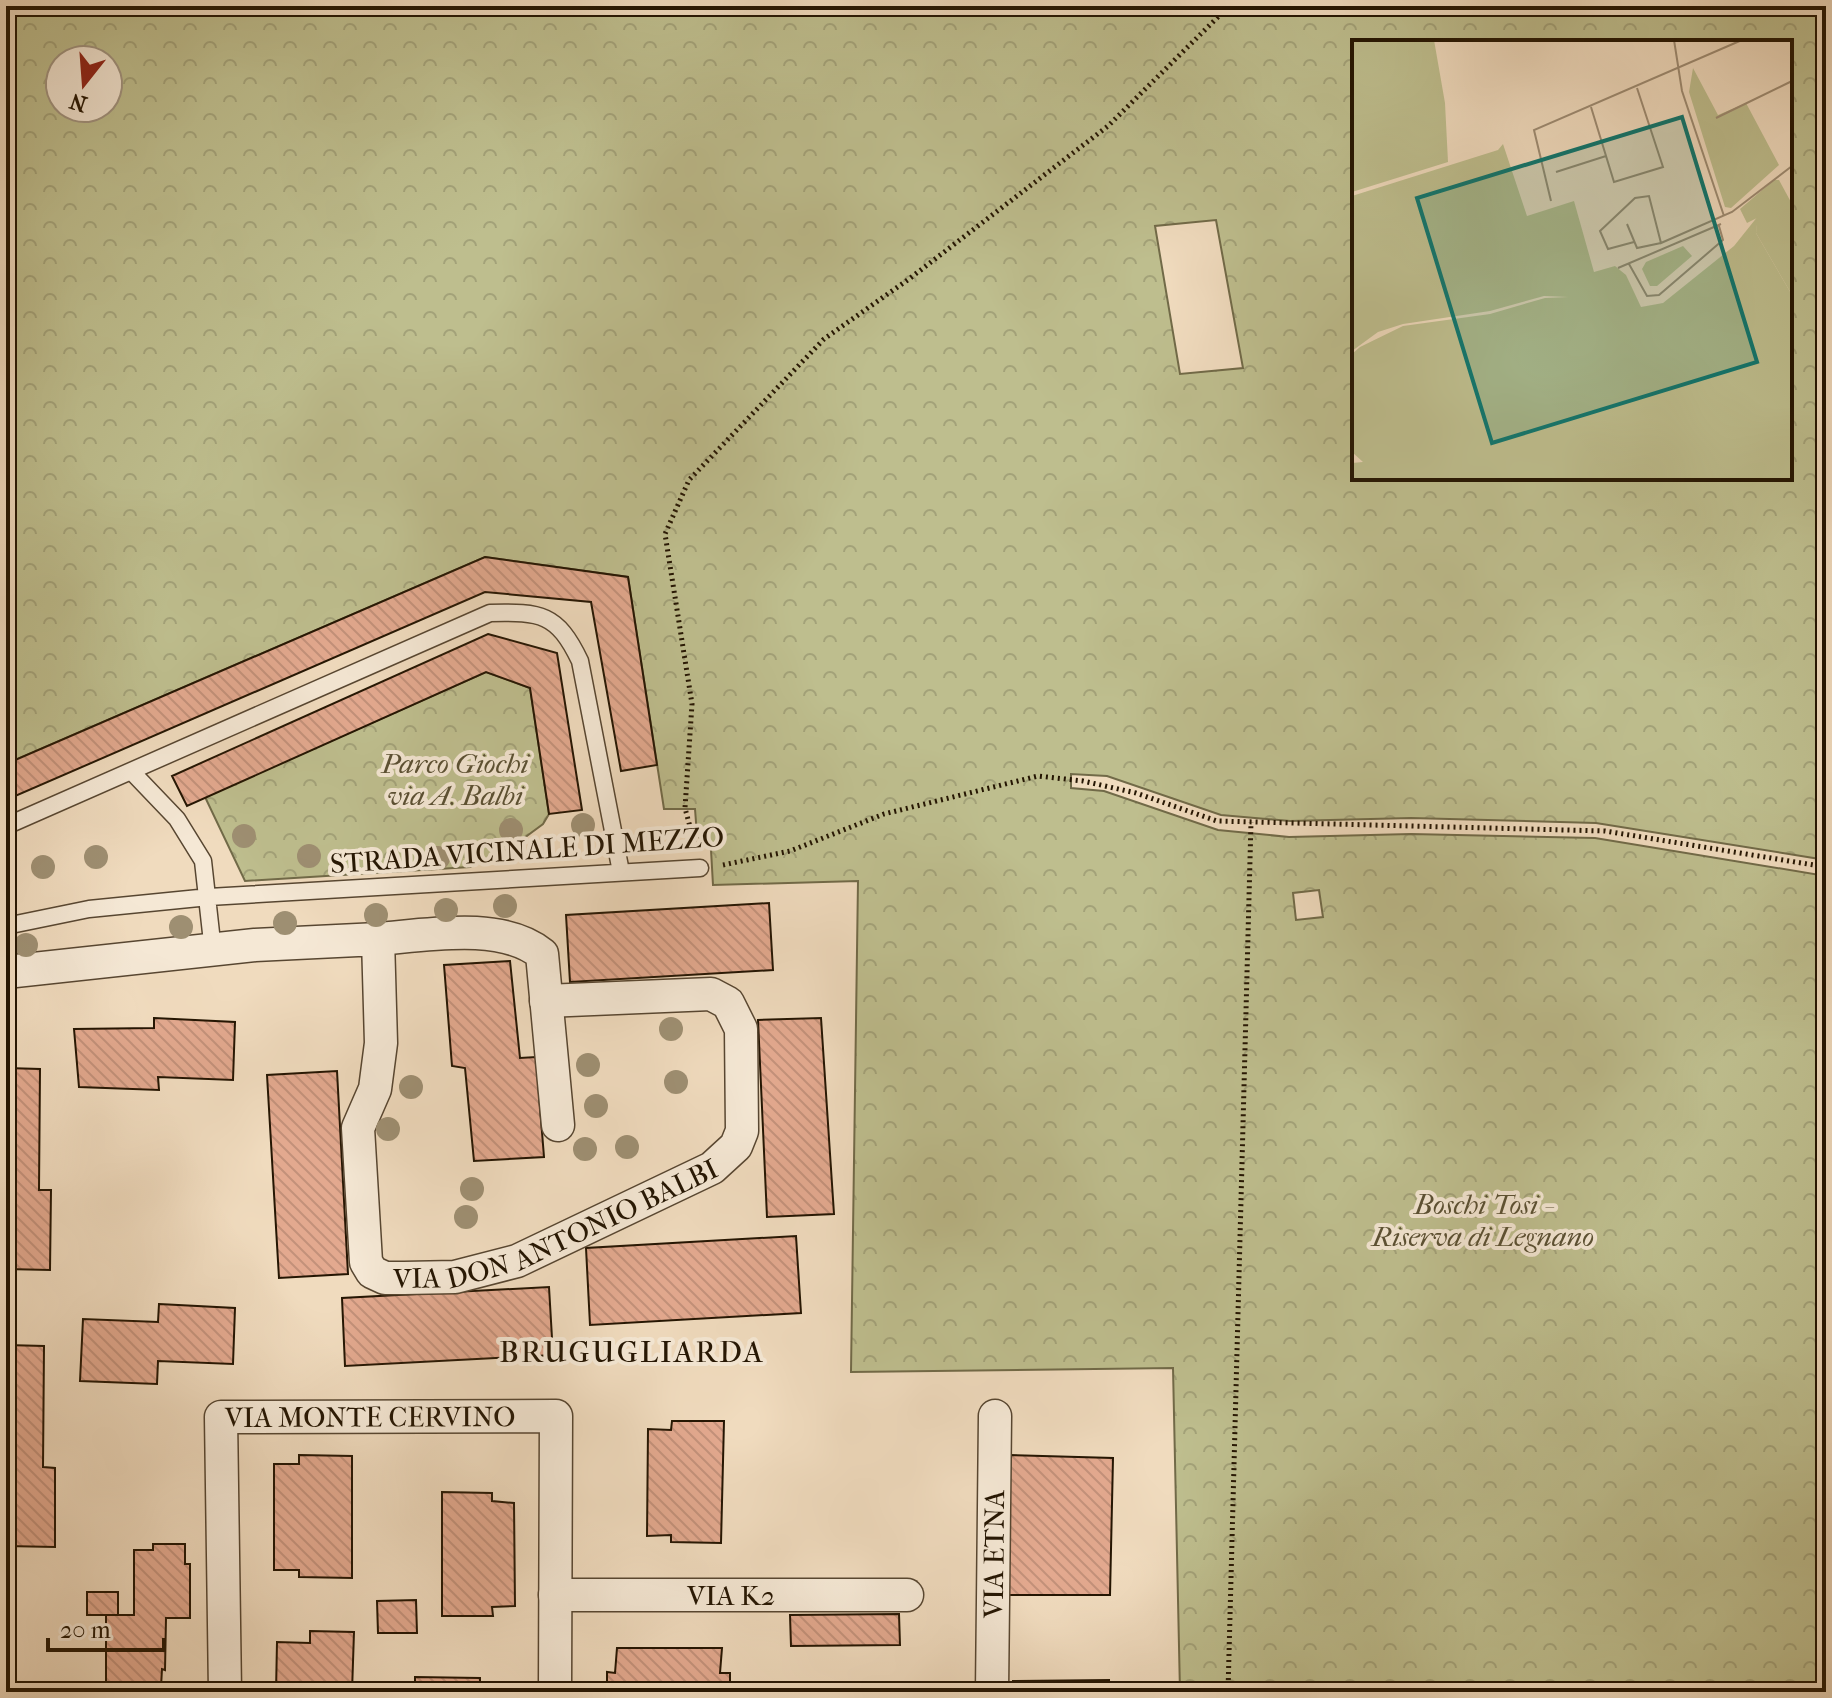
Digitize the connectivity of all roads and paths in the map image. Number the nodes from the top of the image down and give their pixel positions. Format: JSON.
{"nodes":[{"id":1,"x":1229,"y":6,"type":"edge"},
{"id":2,"x":133,"y":773,"type":"junction"},
{"id":3,"x":1251,"y":822,"type":"junction"},
{"id":4,"x":6,"y":826,"type":"edge"},
{"id":5,"x":1826,"y":867,"type":"edge"},
{"id":6,"x":700,"y":868,"type":"junction"},
{"id":7,"x":621,"y":872,"type":"junction"},
{"id":8,"x":209,"y":897,"type":"junction"},
{"id":9,"x":6,"y":926,"type":"edge"},
{"id":10,"x":378,"y":939,"type":"junction"},
{"id":11,"x":213,"y":951,"type":"junction"},
{"id":12,"x":6,"y":972,"type":"edge"},
{"id":13,"x":546,"y":1001,"type":"junction"},
{"id":14,"x":558,"y":1125,"type":"dead end"},
{"id":15,"x":995,"y":1416,"type":"dead end"},
{"id":16,"x":555,"y":1595,"type":"junction"},
{"id":17,"x":907,"y":1595,"type":"dead end"},
{"id":18,"x":225,"y":1692,"type":"edge"},
{"id":19,"x":555,"y":1692,"type":"edge"},
{"id":20,"x":992,"y":1692,"type":"edge"},
{"id":21,"x":1228,"y":1692,"type":"edge"}],
"edges":[{"from":1,"to":6,"type":"path"},
{"from":2,"to":4,"type":"lane"},
{"from":2,"to":7,"type":"lane"},
{"from":2,"to":8,"type":"lane"},
{"from":3,"to":5,"type":"path","name":"STRADA VICINALE DI MEZZO"},
{"from":3,"to":6,"type":"path","name":"STRADA VICINALE DI MEZZO"},
{"from":3,"to":21,"type":"path"},
{"from":6,"to":7,"type":"lane","name":"STRADA VICINALE DI MEZZO"},
{"from":7,"to":8,"type":"lane","name":"STRADA VICINALE DI MEZZO"},
{"from":8,"to":9,"type":"lane","name":"STRADA VICINALE DI MEZZO"},
{"from":8,"to":11,"type":"lane"},
{"from":10,"to":11,"type":"street"},
{"from":10,"to":13,"type":"street"},
{"from":10,"to":13,"type":"street","name":"VIA DON ANTONIO BALBI"},
{"from":11,"to":12,"type":"street"},
{"from":13,"to":14,"type":"street"},
{"from":15,"to":20,"type":"street","name":"VIA ETNA"},
{"from":16,"to":17,"type":"street","name":"VIA K2"},
{"from":16,"to":18,"type":"street","name":"VIA MONTE CERVINO"},
{"from":16,"to":19,"type":"street"}]}
